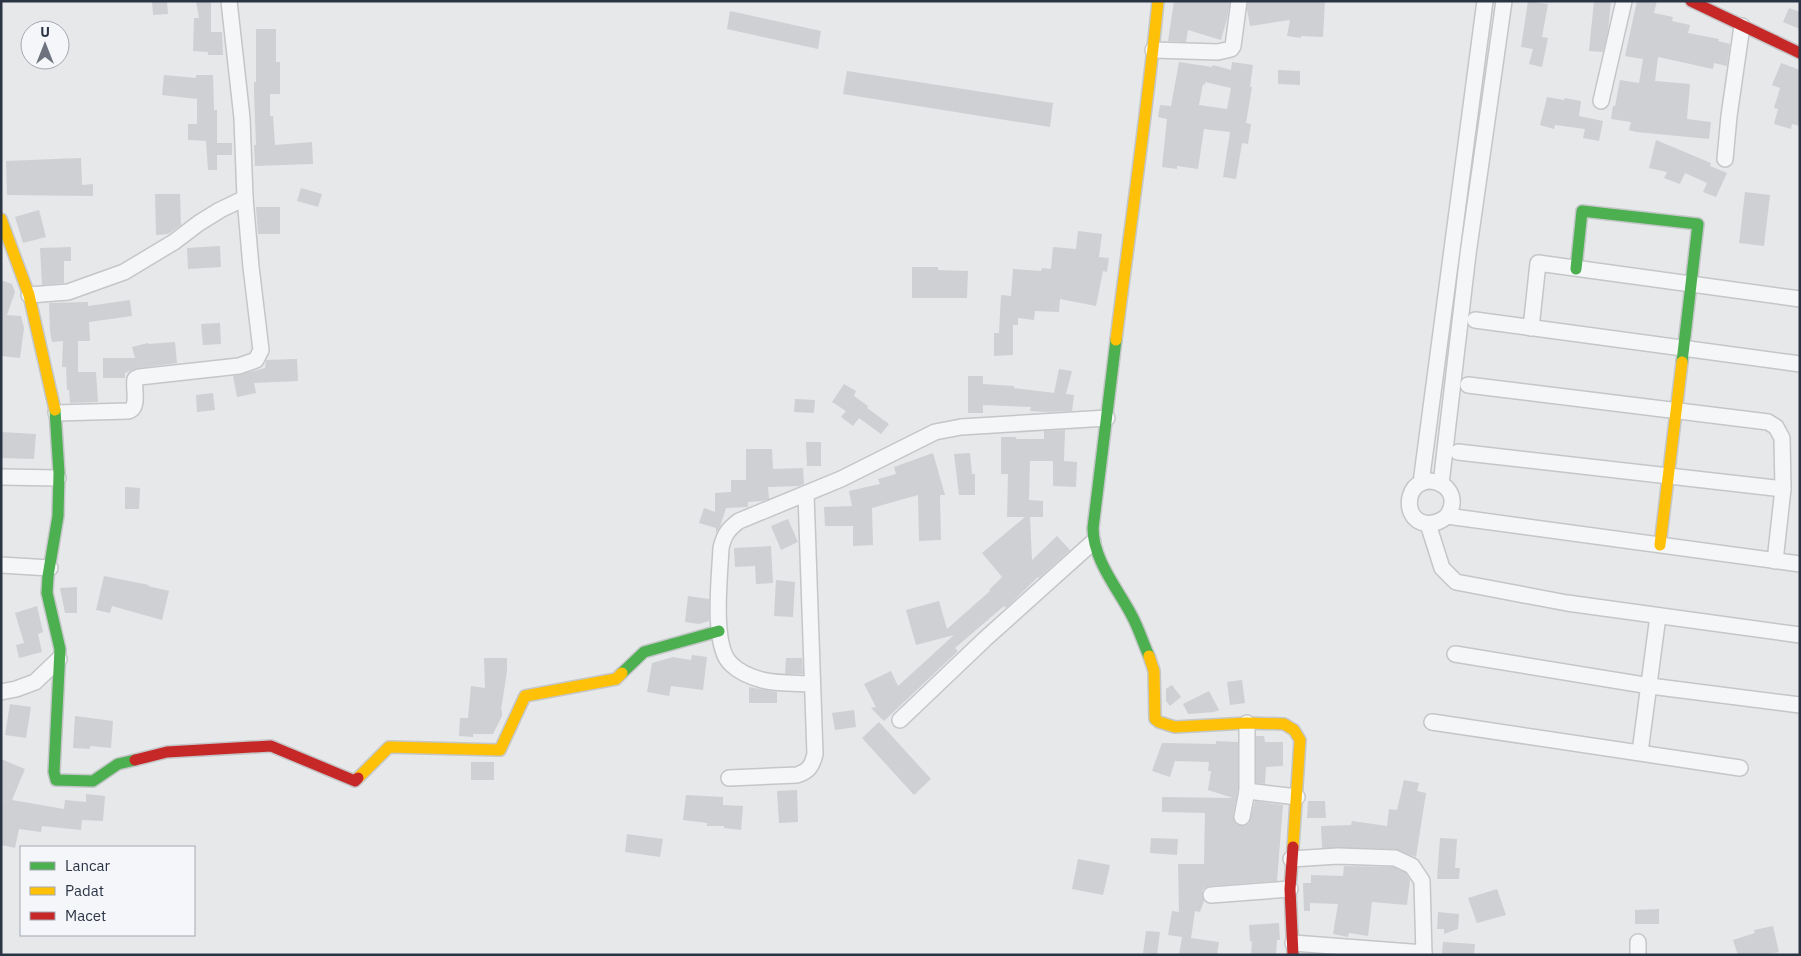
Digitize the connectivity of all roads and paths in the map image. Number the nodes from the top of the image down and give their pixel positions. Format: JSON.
{"nodes":[{"id":1,"x":230,"y":1,"type":"edge"},
{"id":2,"x":1158,"y":1,"type":"edge"},
{"id":3,"x":1238,"y":1,"type":"edge"},
{"id":4,"x":1485,"y":1,"type":"edge"},
{"id":5,"x":1504,"y":1,"type":"edge"},
{"id":6,"x":1624,"y":1,"type":"edge"},
{"id":7,"x":1691,"y":1,"type":"edge"},
{"id":8,"x":1742,"y":26,"type":"junction"},
{"id":9,"x":1153,"y":50,"type":"junction"},
{"id":10,"x":1800,"y":54,"type":"edge"},
{"id":11,"x":1601,"y":101,"type":"dead end"},
{"id":12,"x":1725,"y":159,"type":"dead end"},
{"id":13,"x":246,"y":198,"type":"junction"},
{"id":14,"x":1,"y":219,"type":"edge"},
{"id":15,"x":1576,"y":269,"type":"junction"},
{"id":16,"x":1691,"y":284,"type":"junction"},
{"id":17,"x":29,"y":295,"type":"junction"},
{"id":18,"x":1800,"y":299,"type":"edge"},
{"id":19,"x":1475,"y":320,"type":"dead end"},
{"id":20,"x":1531,"y":328,"type":"junction"},
{"id":21,"x":1684,"y":348,"type":"junction"},
{"id":22,"x":1800,"y":364,"type":"edge"},
{"id":23,"x":1468,"y":385,"type":"dead end"},
{"id":24,"x":1676,"y":410,"type":"junction"},
{"id":25,"x":56,"y":413,"type":"junction"},
{"id":26,"x":1107,"y":418,"type":"junction"},
{"id":27,"x":1458,"y":452,"type":"dead end"},
{"id":28,"x":1668,"y":476,"type":"junction"},
{"id":29,"x":1,"y":477,"type":"edge"},
{"id":30,"x":58,"y":478,"type":"junction"},
{"id":31,"x":1421,"y":483,"type":"junction"},
{"id":32,"x":1441,"y":484,"type":"junction"},
{"id":33,"x":1783,"y":489,"type":"junction"},
{"id":34,"x":806,"y":494,"type":"junction"},
{"id":35,"x":1447,"y":516,"type":"junction"},
{"id":36,"x":1428,"y":524,"type":"junction"},
{"id":37,"x":1093,"y":542,"type":"junction"},
{"id":38,"x":1660,"y":545,"type":"junction"},
{"id":39,"x":1775,"y":561,"type":"junction"},
{"id":40,"x":1800,"y":564,"type":"edge"},
{"id":41,"x":1,"y":566,"type":"edge"},
{"id":42,"x":50,"y":568,"type":"junction"},
{"id":43,"x":1658,"y":616,"type":"junction"},
{"id":44,"x":719,"y":631,"type":"junction"},
{"id":45,"x":1800,"y":635,"type":"edge"},
{"id":46,"x":1455,"y":654,"type":"dead end"},
{"id":47,"x":59,"y":659,"type":"junction"},
{"id":48,"x":812,"y":684,"type":"junction"},
{"id":49,"x":1650,"y":686,"type":"junction"},
{"id":50,"x":1,"y":692,"type":"edge"},
{"id":51,"x":1800,"y":705,"type":"edge"},
{"id":52,"x":900,"y":720,"type":"dead end"},
{"id":53,"x":1432,"y":722,"type":"dead end"},
{"id":54,"x":1247,"y":723,"type":"junction"},
{"id":55,"x":1640,"y":752,"type":"junction"},
{"id":56,"x":1740,"y":768,"type":"dead end"},
{"id":57,"x":729,"y":778,"type":"dead end"},
{"id":58,"x":1248,"y":791,"type":"junction"},
{"id":59,"x":1297,"y":797,"type":"junction"},
{"id":60,"x":1242,"y":817,"type":"dead end"},
{"id":61,"x":1291,"y":858,"type":"junction"},
{"id":62,"x":1290,"y":889,"type":"junction"},
{"id":63,"x":1211,"y":895,"type":"dead end"},
{"id":64,"x":1293,"y":949,"type":"edge"},
{"id":65,"x":1424,"y":954,"type":"edge"}],
"edges":[{"from":1,"to":13,"type":"street"},
{"from":2,"to":9,"type":"street"},
{"from":3,"to":9,"type":"street"},
{"from":4,"to":31,"type":"street"},
{"from":5,"to":32,"type":"street"},
{"from":6,"to":11,"type":"street"},
{"from":7,"to":8,"type":"street"},
{"from":8,"to":10,"type":"street"},
{"from":8,"to":12,"type":"street"},
{"from":9,"to":26,"type":"street"},
{"from":13,"to":17,"type":"street"},
{"from":13,"to":25,"type":"street"},
{"from":14,"to":17,"type":"street"},
{"from":15,"to":16,"type":"street"},
{"from":15,"to":16,"type":"street"},
{"from":15,"to":20,"type":"street"},
{"from":16,"to":18,"type":"street"},
{"from":16,"to":21,"type":"street"},
{"from":17,"to":25,"type":"street"},
{"from":19,"to":20,"type":"street"},
{"from":20,"to":21,"type":"street"},
{"from":21,"to":22,"type":"street"},
{"from":21,"to":24,"type":"street"},
{"from":23,"to":24,"type":"street"},
{"from":24,"to":28,"type":"street"},
{"from":24,"to":33,"type":"street"},
{"from":25,"to":30,"type":"street"},
{"from":26,"to":34,"type":"street"},
{"from":26,"to":37,"type":"street"},
{"from":27,"to":28,"type":"street"},
{"from":28,"to":33,"type":"street"},
{"from":28,"to":38,"type":"street"},
{"from":29,"to":30,"type":"street"},
{"from":30,"to":42,"type":"street"},
{"from":31,"to":32,"type":"street"},
{"from":31,"to":36,"type":"street"},
{"from":32,"to":35,"type":"street"},
{"from":33,"to":39,"type":"street"},
{"from":34,"to":44,"type":"street"},
{"from":34,"to":48,"type":"street"},
{"from":35,"to":36,"type":"street"},
{"from":35,"to":38,"type":"street"},
{"from":36,"to":43,"type":"street"},
{"from":37,"to":52,"type":"street"},
{"from":37,"to":54,"type":"street"},
{"from":38,"to":39,"type":"street"},
{"from":39,"to":40,"type":"street"},
{"from":41,"to":42,"type":"street"},
{"from":42,"to":47,"type":"street"},
{"from":43,"to":45,"type":"street"},
{"from":43,"to":49,"type":"street"},
{"from":44,"to":47,"type":"street"},
{"from":44,"to":48,"type":"street"},
{"from":46,"to":49,"type":"street"},
{"from":47,"to":50,"type":"street"},
{"from":48,"to":57,"type":"street"},
{"from":49,"to":51,"type":"street"},
{"from":49,"to":55,"type":"street"},
{"from":53,"to":55,"type":"street"},
{"from":54,"to":58,"type":"street"},
{"from":54,"to":59,"type":"street"},
{"from":55,"to":56,"type":"street"},
{"from":58,"to":59,"type":"street"},
{"from":58,"to":60,"type":"street"},
{"from":59,"to":61,"type":"street"},
{"from":61,"to":62,"type":"street"},
{"from":61,"to":65,"type":"street"},
{"from":62,"to":63,"type":"street"},
{"from":62,"to":64,"type":"street"},
{"from":64,"to":65,"type":"street"}]}
